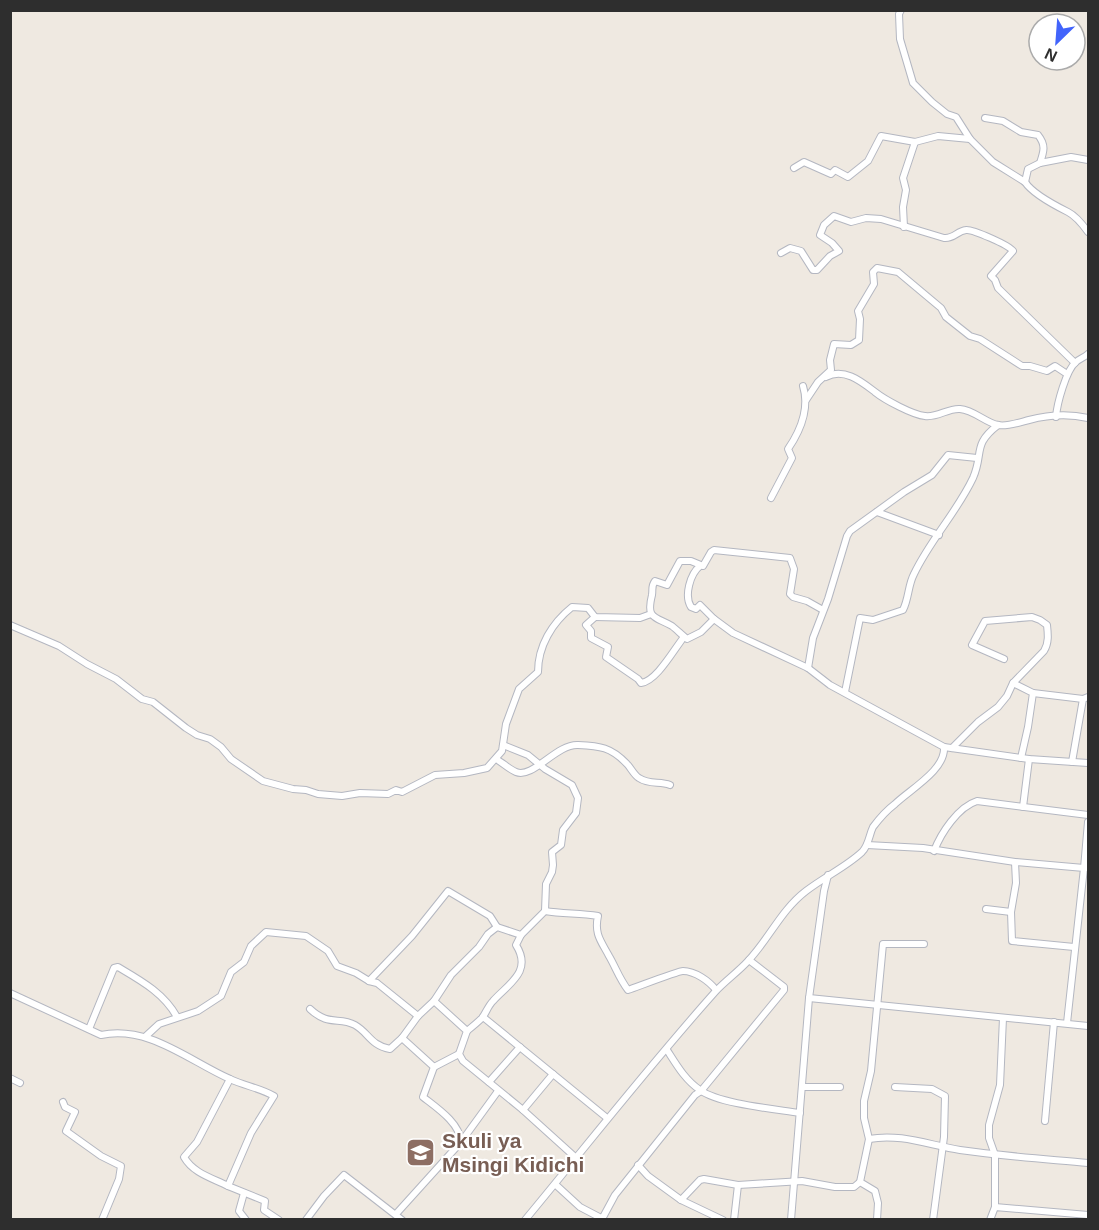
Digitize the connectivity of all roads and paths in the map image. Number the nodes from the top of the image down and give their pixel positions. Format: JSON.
{"nodes":[{"id":1,"x":901,"y":10,"type":"edge"},
{"id":2,"x":985,"y":118,"type":"dead end"},
{"id":3,"x":970,"y":139,"type":"junction"},
{"id":4,"x":915,"y":142,"type":"junction"},
{"id":5,"x":1089,"y":160,"type":"edge"},
{"id":6,"x":1040,"y":163,"type":"junction"},
{"id":7,"x":794,"y":168,"type":"dead end"},
{"id":8,"x":1025,"y":182,"type":"junction"},
{"id":9,"x":904,"y":227,"type":"junction"},
{"id":10,"x":1089,"y":231,"type":"edge"},
{"id":11,"x":781,"y":253,"type":"dead end"},
{"id":12,"x":1089,"y":354,"type":"edge"},
{"id":13,"x":1075,"y":363,"type":"junction"},
{"id":14,"x":1067,"y":374,"type":"junction"},
{"id":15,"x":818,"y":382,"type":"junction"},
{"id":16,"x":803,"y":386,"type":"dead end"},
{"id":17,"x":806,"y":400,"type":"junction"},
{"id":18,"x":1056,"y":417,"type":"junction"},
{"id":19,"x":1089,"y":418,"type":"edge"},
{"id":20,"x":998,"y":425,"type":"junction"},
{"id":21,"x":977,"y":458,"type":"junction"},
{"id":22,"x":771,"y":498,"type":"dead end"},
{"id":23,"x":877,"y":512,"type":"junction"},
{"id":24,"x":939,"y":535,"type":"junction"},
{"id":25,"x":700,"y":566,"type":"junction"},
{"id":26,"x":823,"y":609,"type":"junction"},
{"id":27,"x":651,"y":614,"type":"junction"},
{"id":28,"x":595,"y":617,"type":"junction"},
{"id":29,"x":714,"y":619,"type":"junction"},
{"id":30,"x":10,"y":625,"type":"edge"},
{"id":31,"x":684,"y":637,"type":"junction"},
{"id":32,"x":1004,"y":659,"type":"dead end"},
{"id":33,"x":808,"y":668,"type":"junction"},
{"id":34,"x":1013,"y":683,"type":"junction"},
{"id":35,"x":845,"y":692,"type":"junction"},
{"id":36,"x":1033,"y":693,"type":"junction"},
{"id":37,"x":1086,"y":698,"type":"edge"},
{"id":38,"x":502,"y":745,"type":"junction"},
{"id":39,"x":944,"y":747,"type":"junction"},
{"id":40,"x":952,"y":748,"type":"junction"},
{"id":41,"x":1021,"y":758,"type":"junction"},
{"id":42,"x":496,"y":759,"type":"junction"},
{"id":43,"x":1029,"y":759,"type":"junction"},
{"id":44,"x":1072,"y":762,"type":"junction"},
{"id":45,"x":1089,"y":763,"type":"edge"},
{"id":46,"x":539,"y":764,"type":"junction"},
{"id":47,"x":670,"y":784,"type":"dead end"},
{"id":48,"x":1023,"y":807,"type":"junction"},
{"id":49,"x":1089,"y":815,"type":"edge"},
{"id":50,"x":1089,"y":822,"type":"edge"},
{"id":51,"x":867,"y":845,"type":"junction"},
{"id":52,"x":934,"y":850,"type":"junction"},
{"id":53,"x":1015,"y":861,"type":"junction"},
{"id":54,"x":1086,"y":868,"type":"edge"},
{"id":55,"x":828,"y":875,"type":"junction"},
{"id":56,"x":986,"y":909,"type":"dead end"},
{"id":57,"x":545,"y":911,"type":"junction"},
{"id":58,"x":1011,"y":912,"type":"junction"},
{"id":59,"x":497,"y":927,"type":"junction"},
{"id":60,"x":521,"y":935,"type":"junction"},
{"id":61,"x":924,"y":944,"type":"dead end"},
{"id":62,"x":1074,"y":947,"type":"junction"},
{"id":63,"x":749,"y":960,"type":"junction"},
{"id":64,"x":369,"y":981,"type":"junction"},
{"id":65,"x":716,"y":990,"type":"junction"},
{"id":66,"x":10,"y":993,"type":"edge"},
{"id":67,"x":809,"y":998,"type":"junction"},
{"id":68,"x":434,"y":1001,"type":"junction"},
{"id":69,"x":876,"y":1006,"type":"junction"},
{"id":70,"x":310,"y":1009,"type":"dead end"},
{"id":71,"x":418,"y":1016,"type":"junction"},
{"id":72,"x":177,"y":1017,"type":"junction"},
{"id":73,"x":483,"y":1017,"type":"junction"},
{"id":74,"x":1004,"y":1018,"type":"junction"},
{"id":75,"x":1054,"y":1022,"type":"junction"},
{"id":76,"x":1067,"y":1023,"type":"junction"},
{"id":77,"x":1089,"y":1026,"type":"edge"},
{"id":78,"x":89,"y":1029,"type":"junction"},
{"id":79,"x":467,"y":1031,"type":"junction"},
{"id":80,"x":146,"y":1036,"type":"junction"},
{"id":81,"x":402,"y":1038,"type":"junction"},
{"id":82,"x":520,"y":1047,"type":"junction"},
{"id":83,"x":667,"y":1050,"type":"junction"},
{"id":84,"x":459,"y":1053,"type":"junction"},
{"id":85,"x":434,"y":1067,"type":"junction"},
{"id":86,"x":553,"y":1074,"type":"junction"},
{"id":87,"x":10,"y":1077,"type":"edge"},
{"id":88,"x":230,"y":1079,"type":"junction"},
{"id":89,"x":489,"y":1082,"type":"junction"},
{"id":90,"x":20,"y":1083,"type":"dead end"},
{"id":91,"x":840,"y":1087,"type":"dead end"},
{"id":92,"x":895,"y":1087,"type":"dead end"},
{"id":93,"x":802,"y":1088,"type":"junction"},
{"id":94,"x":498,"y":1090,"type":"junction"},
{"id":95,"x":701,"y":1091,"type":"junction"},
{"id":96,"x":63,"y":1102,"type":"dead end"},
{"id":97,"x":523,"y":1110,"type":"junction"},
{"id":98,"x":800,"y":1113,"type":"junction"},
{"id":99,"x":607,"y":1118,"type":"junction"},
{"id":100,"x":1045,"y":1120,"type":"dead end"},
{"id":101,"x":869,"y":1139,"type":"junction"},
{"id":102,"x":461,"y":1142,"type":"junction"},
{"id":103,"x":943,"y":1147,"type":"junction"},
{"id":104,"x":995,"y":1155,"type":"junction"},
{"id":105,"x":575,"y":1157,"type":"junction"},
{"id":106,"x":1089,"y":1162,"type":"edge"},
{"id":107,"x":638,"y":1165,"type":"junction"},
{"id":108,"x":795,"y":1182,"type":"junction"},
{"id":109,"x":860,"y":1182,"type":"junction"},
{"id":110,"x":556,"y":1185,"type":"junction"},
{"id":111,"x":738,"y":1185,"type":"junction"},
{"id":112,"x":228,"y":1186,"type":"junction"},
{"id":113,"x":244,"y":1193,"type":"junction"},
{"id":114,"x":681,"y":1200,"type":"junction"},
{"id":115,"x":995,"y":1207,"type":"junction"},
{"id":116,"x":264,"y":1210,"type":"junction"},
{"id":117,"x":396,"y":1214,"type":"junction"},
{"id":118,"x":1035,"y":1216,"type":"edge"},
{"id":119,"x":1088,"y":1216,"type":"edge"},
{"id":120,"x":602,"y":1219,"type":"edge"},
{"id":121,"x":102,"y":1220,"type":"edge"},
{"id":122,"x":246,"y":1220,"type":"edge"},
{"id":123,"x":260,"y":1220,"type":"edge"},
{"id":124,"x":279,"y":1220,"type":"edge"},
{"id":125,"x":306,"y":1220,"type":"edge"},
{"id":126,"x":402,"y":1220,"type":"edge"},
{"id":127,"x":525,"y":1220,"type":"edge"},
{"id":128,"x":723,"y":1220,"type":"edge"},
{"id":129,"x":734,"y":1220,"type":"edge"},
{"id":130,"x":791,"y":1220,"type":"edge"},
{"id":131,"x":876,"y":1220,"type":"edge"},
{"id":132,"x":933,"y":1220,"type":"edge"},
{"id":133,"x":990,"y":1220,"type":"edge"}],
"edges":[{"from":1,"to":3,"type":"street"},
{"from":2,"to":6,"type":"street"},
{"from":3,"to":4,"type":"street"},
{"from":3,"to":8,"type":"street"},
{"from":4,"to":7,"type":"street"},
{"from":4,"to":9,"type":"street"},
{"from":5,"to":6,"type":"street"},
{"from":6,"to":8,"type":"street"},
{"from":8,"to":10,"type":"street"},
{"from":9,"to":11,"type":"street"},
{"from":9,"to":13,"type":"street"},
{"from":12,"to":13,"type":"street"},
{"from":13,"to":14,"type":"street"},
{"from":14,"to":15,"type":"street"},
{"from":14,"to":18,"type":"street"},
{"from":15,"to":17,"type":"street"},
{"from":15,"to":20,"type":"street"},
{"from":16,"to":17,"type":"street"},
{"from":17,"to":22,"type":"street"},
{"from":18,"to":19,"type":"street"},
{"from":18,"to":20,"type":"street"},
{"from":20,"to":21,"type":"street"},
{"from":21,"to":23,"type":"street"},
{"from":21,"to":24,"type":"street"},
{"from":23,"to":24,"type":"street"},
{"from":23,"to":26,"type":"street"},
{"from":24,"to":35,"type":"street"},
{"from":25,"to":26,"type":"street"},
{"from":25,"to":27,"type":"street"},
{"from":25,"to":29,"type":"street"},
{"from":26,"to":33,"type":"street"},
{"from":27,"to":28,"type":"street"},
{"from":27,"to":31,"type":"street"},
{"from":28,"to":31,"type":"street"},
{"from":28,"to":38,"type":"street"},
{"from":29,"to":31,"type":"street"},
{"from":29,"to":33,"type":"street"},
{"from":30,"to":42,"type":"street"},
{"from":32,"to":34,"type":"street"},
{"from":33,"to":35,"type":"street"},
{"from":34,"to":36,"type":"street"},
{"from":34,"to":40,"type":"street"},
{"from":35,"to":39,"type":"street"},
{"from":36,"to":37,"type":"street"},
{"from":36,"to":41,"type":"street"},
{"from":37,"to":44,"type":"street"},
{"from":38,"to":42,"type":"street"},
{"from":38,"to":46,"type":"street"},
{"from":39,"to":40,"type":"street"},
{"from":39,"to":51,"type":"street"},
{"from":40,"to":41,"type":"street"},
{"from":41,"to":43,"type":"street"},
{"from":42,"to":46,"type":"street"},
{"from":43,"to":44,"type":"street"},
{"from":43,"to":48,"type":"street"},
{"from":44,"to":45,"type":"street"},
{"from":46,"to":47,"type":"street"},
{"from":46,"to":57,"type":"street"},
{"from":48,"to":49,"type":"street"},
{"from":48,"to":52,"type":"street"},
{"from":50,"to":54,"type":"street"},
{"from":51,"to":52,"type":"street"},
{"from":51,"to":55,"type":"street"},
{"from":52,"to":53,"type":"street"},
{"from":53,"to":54,"type":"street"},
{"from":53,"to":58,"type":"street"},
{"from":54,"to":62,"type":"street"},
{"from":55,"to":63,"type":"street"},
{"from":55,"to":67,"type":"street"},
{"from":56,"to":58,"type":"street"},
{"from":57,"to":60,"type":"street"},
{"from":57,"to":65,"type":"street"},
{"from":58,"to":62,"type":"street"},
{"from":59,"to":60,"type":"street"},
{"from":59,"to":64,"type":"street"},
{"from":59,"to":68,"type":"street"},
{"from":60,"to":73,"type":"street"},
{"from":61,"to":69,"type":"street"},
{"from":62,"to":76,"type":"street"},
{"from":63,"to":65,"type":"street"},
{"from":63,"to":95,"type":"street"},
{"from":64,"to":71,"type":"street"},
{"from":64,"to":72,"type":"street"},
{"from":65,"to":83,"type":"street"},
{"from":66,"to":78,"type":"street"},
{"from":67,"to":69,"type":"street"},
{"from":67,"to":93,"type":"street"},
{"from":68,"to":71,"type":"street"},
{"from":68,"to":79,"type":"street"},
{"from":69,"to":74,"type":"street"},
{"from":69,"to":101,"type":"street"},
{"from":70,"to":81,"type":"street"},
{"from":71,"to":81,"type":"street"},
{"from":72,"to":78,"type":"street"},
{"from":72,"to":80,"type":"street"},
{"from":73,"to":79,"type":"street"},
{"from":73,"to":82,"type":"street"},
{"from":74,"to":75,"type":"street"},
{"from":74,"to":104,"type":"street"},
{"from":75,"to":76,"type":"street"},
{"from":75,"to":100,"type":"street"},
{"from":76,"to":77,"type":"street"},
{"from":78,"to":80,"type":"street"},
{"from":79,"to":84,"type":"street"},
{"from":80,"to":88,"type":"street"},
{"from":81,"to":85,"type":"street"},
{"from":82,"to":86,"type":"street"},
{"from":82,"to":89,"type":"street"},
{"from":83,"to":95,"type":"street"},
{"from":83,"to":99,"type":"street"},
{"from":84,"to":85,"type":"street"},
{"from":84,"to":89,"type":"street"},
{"from":85,"to":102,"type":"street"},
{"from":86,"to":97,"type":"street"},
{"from":86,"to":99,"type":"street"},
{"from":87,"to":90,"type":"street"},
{"from":88,"to":112,"type":"street"},
{"from":88,"to":112,"type":"street"},
{"from":89,"to":94,"type":"street"},
{"from":91,"to":93,"type":"street"},
{"from":92,"to":103,"type":"street"},
{"from":93,"to":98,"type":"street"},
{"from":94,"to":97,"type":"street"},
{"from":94,"to":102,"type":"street"},
{"from":95,"to":98,"type":"street"},
{"from":95,"to":107,"type":"street"},
{"from":96,"to":121,"type":"street"},
{"from":97,"to":105,"type":"street"},
{"from":98,"to":108,"type":"street"},
{"from":99,"to":105,"type":"street"},
{"from":101,"to":103,"type":"street"},
{"from":101,"to":109,"type":"street"},
{"from":102,"to":117,"type":"street"},
{"from":103,"to":104,"type":"street"},
{"from":103,"to":132,"type":"street"},
{"from":104,"to":106,"type":"street"},
{"from":104,"to":115,"type":"street"},
{"from":105,"to":110,"type":"street"},
{"from":107,"to":114,"type":"street"},
{"from":107,"to":120,"type":"street"},
{"from":108,"to":109,"type":"street"},
{"from":108,"to":111,"type":"street"},
{"from":108,"to":130,"type":"street"},
{"from":109,"to":131,"type":"street"},
{"from":110,"to":120,"type":"street"},
{"from":110,"to":127,"type":"street"},
{"from":111,"to":114,"type":"street"},
{"from":111,"to":129,"type":"street"},
{"from":112,"to":113,"type":"street"},
{"from":113,"to":116,"type":"street"},
{"from":113,"to":122,"type":"street"},
{"from":114,"to":128,"type":"street"},
{"from":115,"to":118,"type":"street"},
{"from":115,"to":133,"type":"street"},
{"from":116,"to":123,"type":"street"},
{"from":116,"to":124,"type":"street"},
{"from":117,"to":125,"type":"street"},
{"from":117,"to":126,"type":"street"},
{"from":118,"to":119,"type":"street"}]}
